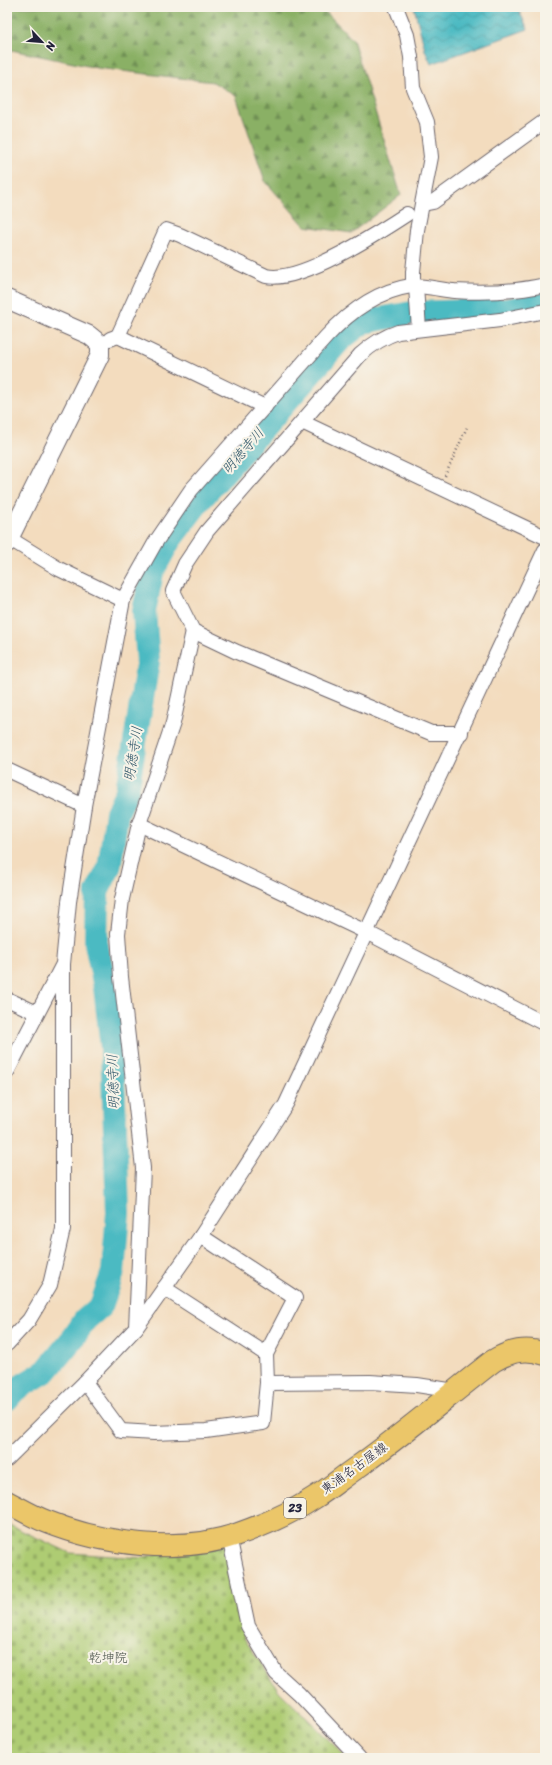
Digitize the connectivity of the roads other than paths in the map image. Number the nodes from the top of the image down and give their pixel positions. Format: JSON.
{"nodes":[{"id":1,"x":396,"y":7,"type":"edge"},
{"id":2,"x":545,"y":121,"type":"edge"},
{"id":3,"x":423,"y":204,"type":"junction"},
{"id":4,"x":407,"y":214,"type":"dead end"},
{"id":5,"x":545,"y":285,"type":"edge"},
{"id":6,"x":415,"y":289,"type":"junction"},
{"id":7,"x":7,"y":299,"type":"edge"},
{"id":8,"x":545,"y":311,"type":"edge"},
{"id":9,"x":419,"y":326,"type":"junction"},
{"id":10,"x":118,"y":336,"type":"junction"},
{"id":11,"x":100,"y":344,"type":"junction"},
{"id":12,"x":265,"y":407,"type":"junction"},
{"id":13,"x":302,"y":422,"type":"junction"},
{"id":14,"x":545,"y":536,"type":"edge"},
{"id":15,"x":8,"y":539,"type":"edge"},
{"id":16,"x":545,"y":550,"type":"edge"},
{"id":17,"x":123,"y":600,"type":"junction"},
{"id":18,"x":193,"y":631,"type":"junction"},
{"id":19,"x":460,"y":733,"type":"junction"},
{"id":20,"x":7,"y":770,"type":"edge"},
{"id":21,"x":84,"y":806,"type":"junction"},
{"id":22,"x":140,"y":824,"type":"junction"},
{"id":23,"x":366,"y":932,"type":"junction"},
{"id":24,"x":63,"y":964,"type":"junction"},
{"id":25,"x":7,"y":999,"type":"edge"},
{"id":26,"x":37,"y":1013,"type":"junction"},
{"id":27,"x":545,"y":1024,"type":"edge"},
{"id":28,"x":7,"y":1072,"type":"edge"},
{"id":29,"x":201,"y":1236,"type":"junction"},
{"id":30,"x":164,"y":1288,"type":"junction"},
{"id":31,"x":136,"y":1328,"type":"junction"},
{"id":32,"x":7,"y":1344,"type":"edge"},
{"id":33,"x":266,"y":1354,"type":"junction"},
{"id":34,"x":545,"y":1354,"type":"edge"},
{"id":35,"x":85,"y":1382,"type":"junction"},
{"id":36,"x":267,"y":1383,"type":"junction"},
{"id":37,"x":417,"y":1385,"type":"junction"},
{"id":38,"x":455,"y":1390,"type":"junction"},
{"id":39,"x":430,"y":1411,"type":"junction"},
{"id":40,"x":7,"y":1458,"type":"edge"},
{"id":41,"x":7,"y":1502,"type":"edge"},
{"id":42,"x":230,"y":1536,"type":"junction"},
{"id":43,"x":359,"y":1758,"type":"edge"}],
"edges":[{"from":1,"to":3,"type":"street"},
{"from":2,"to":3,"type":"street"},
{"from":3,"to":6,"type":"street"},
{"from":4,"to":10,"type":"street"},
{"from":5,"to":6,"type":"street"},
{"from":6,"to":9,"type":"street"},
{"from":6,"to":12,"type":"street"},
{"from":7,"to":11,"type":"street"},
{"from":8,"to":9,"type":"street"},
{"from":9,"to":13,"type":"street"},
{"from":10,"to":11,"type":"street"},
{"from":10,"to":12,"type":"street"},
{"from":11,"to":15,"type":"street"},
{"from":12,"to":17,"type":"street"},
{"from":13,"to":14,"type":"street"},
{"from":13,"to":18,"type":"street"},
{"from":15,"to":17,"type":"street"},
{"from":16,"to":19,"type":"street"},
{"from":17,"to":21,"type":"street"},
{"from":18,"to":19,"type":"street"},
{"from":18,"to":22,"type":"street"},
{"from":19,"to":23,"type":"street"},
{"from":20,"to":21,"type":"street"},
{"from":21,"to":24,"type":"street"},
{"from":22,"to":23,"type":"street"},
{"from":22,"to":31,"type":"street"},
{"from":23,"to":27,"type":"street"},
{"from":23,"to":29,"type":"street"},
{"from":24,"to":26,"type":"street"},
{"from":24,"to":32,"type":"street"},
{"from":25,"to":26,"type":"street"},
{"from":26,"to":28,"type":"street"},
{"from":29,"to":30,"type":"street"},
{"from":29,"to":33,"type":"street"},
{"from":30,"to":31,"type":"street"},
{"from":30,"to":33,"type":"street"},
{"from":31,"to":35,"type":"street"},
{"from":33,"to":36,"type":"street"},
{"from":34,"to":38,"type":"main road","name":"東浦名古屋線","number":"23"},
{"from":35,"to":36,"type":"street"},
{"from":35,"to":40,"type":"street"},
{"from":36,"to":37,"type":"street"},
{"from":37,"to":38,"type":"street"},
{"from":37,"to":39,"type":"street"},
{"from":38,"to":39,"type":"main road","name":"東浦名古屋線","number":"23"},
{"from":39,"to":42,"type":"main road","name":"東浦名古屋線","number":"23"},
{"from":41,"to":42,"type":"main road","name":"東浦名古屋線","number":"23"},
{"from":42,"to":43,"type":"street"}]}
